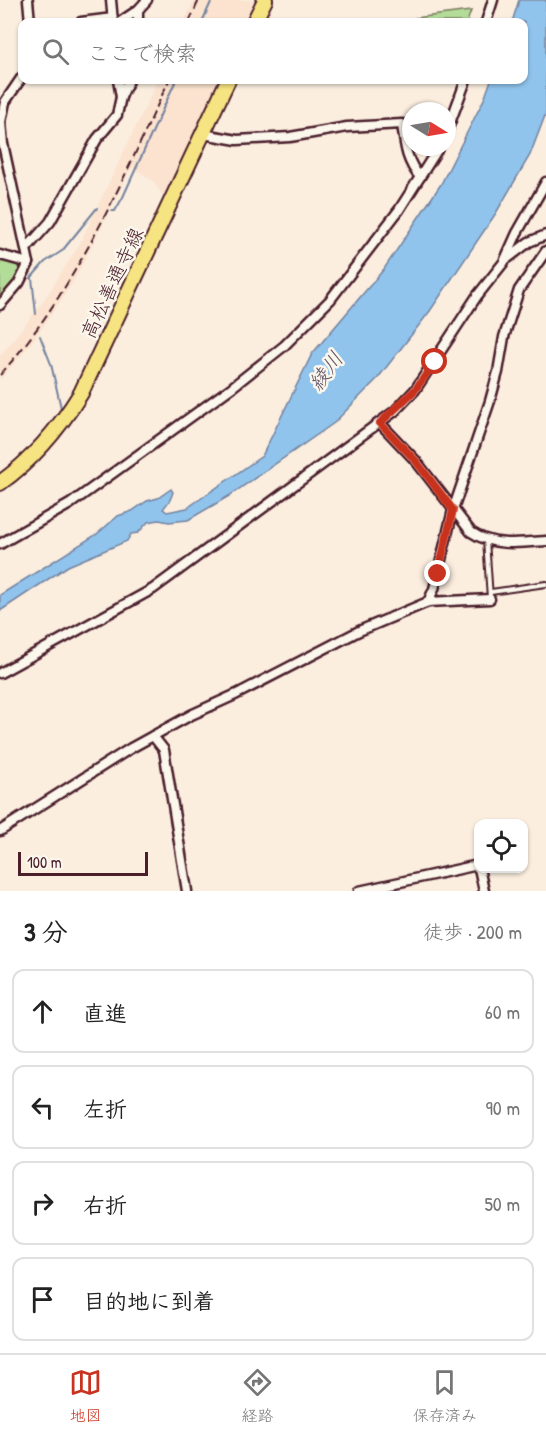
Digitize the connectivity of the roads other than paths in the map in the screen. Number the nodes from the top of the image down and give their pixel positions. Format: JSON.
{"nodes":[{"id":1,"x":28,"y":0,"type":"edge"},
{"id":2,"x":111,"y":0,"type":"edge"},
{"id":3,"x":147,"y":0,"type":"edge"},
{"id":4,"x":265,"y":0,"type":"edge"},
{"id":5,"x":493,"y":0,"type":"edge"},
{"id":6,"x":138,"y":10,"type":"junction"},
{"id":7,"x":30,"y":18,"type":"edge"},
{"id":8,"x":115,"y":18,"type":"edge"},
{"id":9,"x":122,"y":18,"type":"edge"},
{"id":10,"x":138,"y":18,"type":"edge"},
{"id":11,"x":256,"y":18,"type":"edge"},
{"id":12,"x":487,"y":18,"type":"edge"},
{"id":13,"x":18,"y":83,"type":"edge"},
{"id":14,"x":119,"y":84,"type":"edge"},
{"id":15,"x":127,"y":84,"type":"edge"},
{"id":16,"x":226,"y":84,"type":"edge"},
{"id":17,"x":465,"y":84,"type":"edge"},
{"id":18,"x":122,"y":97,"type":"junction"},
{"id":19,"x":456,"y":107,"type":"edge"},
{"id":20,"x":203,"y":134,"type":"junction"},
{"id":21,"x":433,"y":156,"type":"edge"},
{"id":22,"x":420,"y":177,"type":"junction"},
{"id":23,"x":546,"y":182,"type":"edge"},
{"id":24,"x":546,"y":235,"type":"edge"},
{"id":25,"x":26,"y":249,"type":"junction"},
{"id":26,"x":546,"y":251,"type":"edge"},
{"id":27,"x":0,"y":255,"type":"edge"},
{"id":28,"x":504,"y":262,"type":"junction"},
{"id":29,"x":29,"y":263,"type":"junction"},
{"id":30,"x":0,"y":305,"type":"edge"},
{"id":31,"x":380,"y":423,"type":"junction"},
{"id":32,"x":0,"y":483,"type":"edge"},
{"id":33,"x":453,"y":510,"type":"junction"},
{"id":34,"x":486,"y":540,"type":"junction"},
{"id":35,"x":546,"y":541,"type":"edge"},
{"id":36,"x":0,"y":544,"type":"edge"},
{"id":37,"x":546,"y":584,"type":"edge"},
{"id":38,"x":490,"y":596,"type":"junction"},
{"id":39,"x":428,"y":602,"type":"junction"},
{"id":40,"x":0,"y":674,"type":"edge"},
{"id":41,"x":153,"y":736,"type":"junction"},
{"id":42,"x":0,"y":831,"type":"edge"},
{"id":43,"x":474,"y":865,"type":"edge"},
{"id":44,"x":480,"y":873,"type":"edge"},
{"id":45,"x":187,"y":891,"type":"edge"},
{"id":46,"x":359,"y":891,"type":"edge"},
{"id":47,"x":484,"y":891,"type":"edge"}],
"edges":[{"from":1,"to":7,"type":"street"},
{"from":2,"to":8,"type":"street"},
{"from":3,"to":6,"type":"street"},
{"from":4,"to":11,"type":"main road"},
{"from":5,"to":12,"type":"street"},
{"from":6,"to":9,"type":"street"},
{"from":6,"to":10,"type":"street"},
{"from":13,"to":25,"type":"street"},
{"from":14,"to":18,"type":"street"},
{"from":15,"to":18,"type":"street"},
{"from":16,"to":20,"type":"main road","name":"高松善通寺線"},
{"from":17,"to":19,"type":"street"},
{"from":18,"to":25,"type":"street"},
{"from":20,"to":22,"type":"street"},
{"from":20,"to":32,"type":"main road","name":"高松善通寺線"},
{"from":21,"to":22,"type":"street"},
{"from":22,"to":36,"type":"street"},
{"from":23,"to":28,"type":"street"},
{"from":24,"to":28,"type":"street"},
{"from":25,"to":29,"type":"street"},
{"from":26,"to":33,"type":"street"},
{"from":27,"to":29,"type":"street"},
{"from":28,"to":31,"type":"street"},
{"from":29,"to":30,"type":"street"},
{"from":31,"to":33,"type":"street"},
{"from":31,"to":40,"type":"street"},
{"from":33,"to":34,"type":"street"},
{"from":33,"to":39,"type":"street"},
{"from":34,"to":35,"type":"street"},
{"from":34,"to":38,"type":"lane"},
{"from":37,"to":38,"type":"lane"},
{"from":38,"to":39,"type":"street"},
{"from":39,"to":41,"type":"street"},
{"from":41,"to":42,"type":"street"},
{"from":41,"to":45,"type":"street"},
{"from":43,"to":46,"type":"street"},
{"from":44,"to":47,"type":"street"}]}
